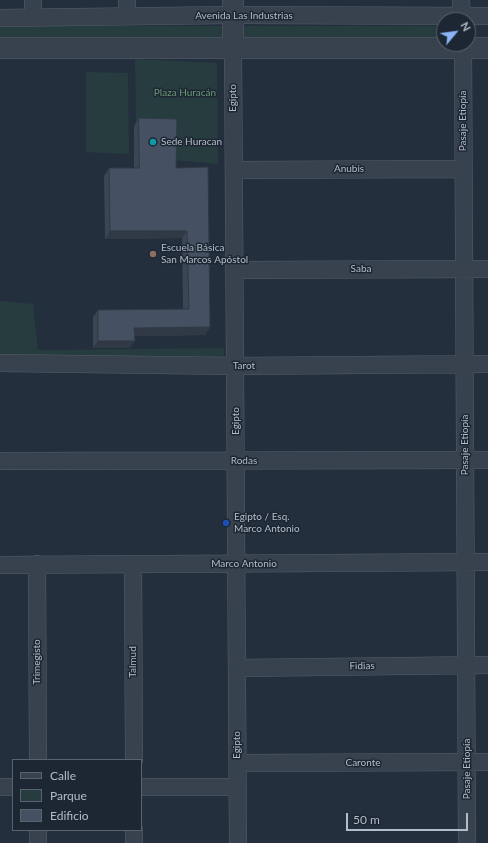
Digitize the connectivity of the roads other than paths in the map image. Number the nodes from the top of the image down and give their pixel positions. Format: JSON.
{"nodes":[{"id":1,"x":33,"y":0,"type":"edge"},
{"id":2,"x":127,"y":8,"type":"edge"},
{"id":3,"x":233,"y":8,"type":"edge"},
{"id":4,"x":462,"y":12,"type":"edge"},
{"id":5,"x":476,"y":14,"type":"edge"},
{"id":6,"x":488,"y":16,"type":"edge"},
{"id":7,"x":0,"y":18,"type":"edge"},
{"id":8,"x":33,"y":18,"type":"junction"},
{"id":9,"x":436,"y":46,"type":"edge"},
{"id":10,"x":233,"y":47,"type":"junction"},
{"id":11,"x":476,"y":47,"type":"edge"},
{"id":12,"x":0,"y":48,"type":"edge"},
{"id":13,"x":488,"y":48,"type":"edge"},
{"id":14,"x":463,"y":52,"type":"edge"},
{"id":15,"x":463,"y":169,"type":"junction"},
{"id":16,"x":234,"y":170,"type":"junction"},
{"id":17,"x":464,"y":269,"type":"junction"},
{"id":18,"x":488,"y":269,"type":"edge"},
{"id":19,"x":234,"y":270,"type":"junction"},
{"id":20,"x":0,"y":362,"type":"edge"},
{"id":21,"x":488,"y":364,"type":"edge"},
{"id":22,"x":464,"y":365,"type":"junction"},
{"id":23,"x":235,"y":366,"type":"junction"},
{"id":24,"x":465,"y":460,"type":"junction"},
{"id":25,"x":488,"y":460,"type":"edge"},
{"id":26,"x":0,"y":461,"type":"edge"},
{"id":27,"x":236,"y":461,"type":"junction"},
{"id":28,"x":465,"y":562,"type":"junction"},
{"id":29,"x":488,"y":562,"type":"edge"},
{"id":30,"x":37,"y":564,"type":"junction"},
{"id":31,"x":133,"y":564,"type":"junction"},
{"id":32,"x":236,"y":564,"type":"junction"},
{"id":33,"x":0,"y":565,"type":"edge"},
{"id":34,"x":466,"y":665,"type":"junction"},
{"id":35,"x":488,"y":665,"type":"edge"},
{"id":36,"x":237,"y":668,"type":"junction"},
{"id":37,"x":38,"y":759,"type":"edge"},
{"id":38,"x":134,"y":759,"type":"edge"},
{"id":39,"x":467,"y":762,"type":"junction"},
{"id":40,"x":488,"y":762,"type":"edge"},
{"id":41,"x":238,"y":763,"type":"junction"},
{"id":42,"x":0,"y":787,"type":"edge"},
{"id":43,"x":12,"y":787,"type":"edge"},
{"id":44,"x":142,"y":787,"type":"edge"},
{"id":45,"x":238,"y":787,"type":"junction"},
{"id":46,"x":38,"y":831,"type":"edge"},
{"id":47,"x":134,"y":831,"type":"edge"},
{"id":48,"x":38,"y":843,"type":"edge"},
{"id":49,"x":134,"y":843,"type":"edge"},
{"id":50,"x":238,"y":843,"type":"edge"},
{"id":51,"x":467,"y":843,"type":"edge"}],
"edges":[{"from":1,"to":8,"type":"street"},
{"from":2,"to":3,"type":"street","name":"Avenida Las Industrias"},
{"from":2,"to":8,"type":"street","name":"Avenida Las Industrias"},
{"from":3,"to":4,"type":"street","name":"Avenida Las Industrias"},
{"from":3,"to":10,"type":"street","name":"Egipto"},
{"from":5,"to":6,"type":"street","name":"Avenida Las Industrias"},
{"from":7,"to":8,"type":"street","name":"Avenida Las Industrias"},
{"from":9,"to":10,"type":"street"},
{"from":10,"to":12,"type":"street"},
{"from":10,"to":16,"type":"street","name":"Egipto"},
{"from":11,"to":13,"type":"street"},
{"from":14,"to":15,"type":"street","name":"Pasaje Etiopía"},
{"from":15,"to":16,"type":"street","name":"Anubis"},
{"from":15,"to":17,"type":"street","name":"Pasaje Etiopía"},
{"from":16,"to":19,"type":"street","name":"Egipto"},
{"from":17,"to":18,"type":"street","name":"Saba"},
{"from":17,"to":19,"type":"street","name":"Saba"},
{"from":17,"to":22,"type":"street","name":"Pasaje Etiopía"},
{"from":19,"to":23,"type":"street","name":"Egipto"},
{"from":20,"to":23,"type":"street","name":"Tarot"},
{"from":21,"to":22,"type":"street","name":"Tarot"},
{"from":22,"to":23,"type":"street","name":"Tarot"},
{"from":22,"to":24,"type":"street","name":"Pasaje Etiopía"},
{"from":23,"to":27,"type":"street","name":"Egipto"},
{"from":24,"to":25,"type":"street","name":"Rodas"},
{"from":24,"to":27,"type":"street","name":"Rodas"},
{"from":24,"to":28,"type":"street","name":"Pasaje Etiopía"},
{"from":26,"to":27,"type":"street","name":"Rodas"},
{"from":27,"to":32,"type":"street","name":"Egipto"},
{"from":28,"to":29,"type":"street","name":"Marco Antonio"},
{"from":28,"to":32,"type":"street","name":"Marco Antonio"},
{"from":28,"to":34,"type":"street","name":"Pasaje Etiopía"},
{"from":30,"to":31,"type":"street","name":"Marco Antonio"},
{"from":30,"to":33,"type":"street","name":"Marco Antonio"},
{"from":30,"to":37,"type":"street","name":"Trimegisto"},
{"from":31,"to":32,"type":"street","name":"Marco Antonio"},
{"from":31,"to":38,"type":"street","name":"Talmud"},
{"from":32,"to":36,"type":"street","name":"Egipto"},
{"from":34,"to":35,"type":"street","name":"Fidias"},
{"from":34,"to":36,"type":"street","name":"Fidias"},
{"from":34,"to":39,"type":"street","name":"Pasaje Etiopía"},
{"from":36,"to":41,"type":"street","name":"Egipto"},
{"from":39,"to":40,"type":"street","name":"Caronte"},
{"from":39,"to":41,"type":"street","name":"Caronte"},
{"from":39,"to":51,"type":"street","name":"Pasaje Etiopía"},
{"from":41,"to":45,"type":"street","name":"Egipto"},
{"from":42,"to":43,"type":"street"},
{"from":44,"to":45,"type":"street"},
{"from":45,"to":50,"type":"street","name":"Egipto"},
{"from":46,"to":48,"type":"street"},
{"from":47,"to":49,"type":"street"}]}
